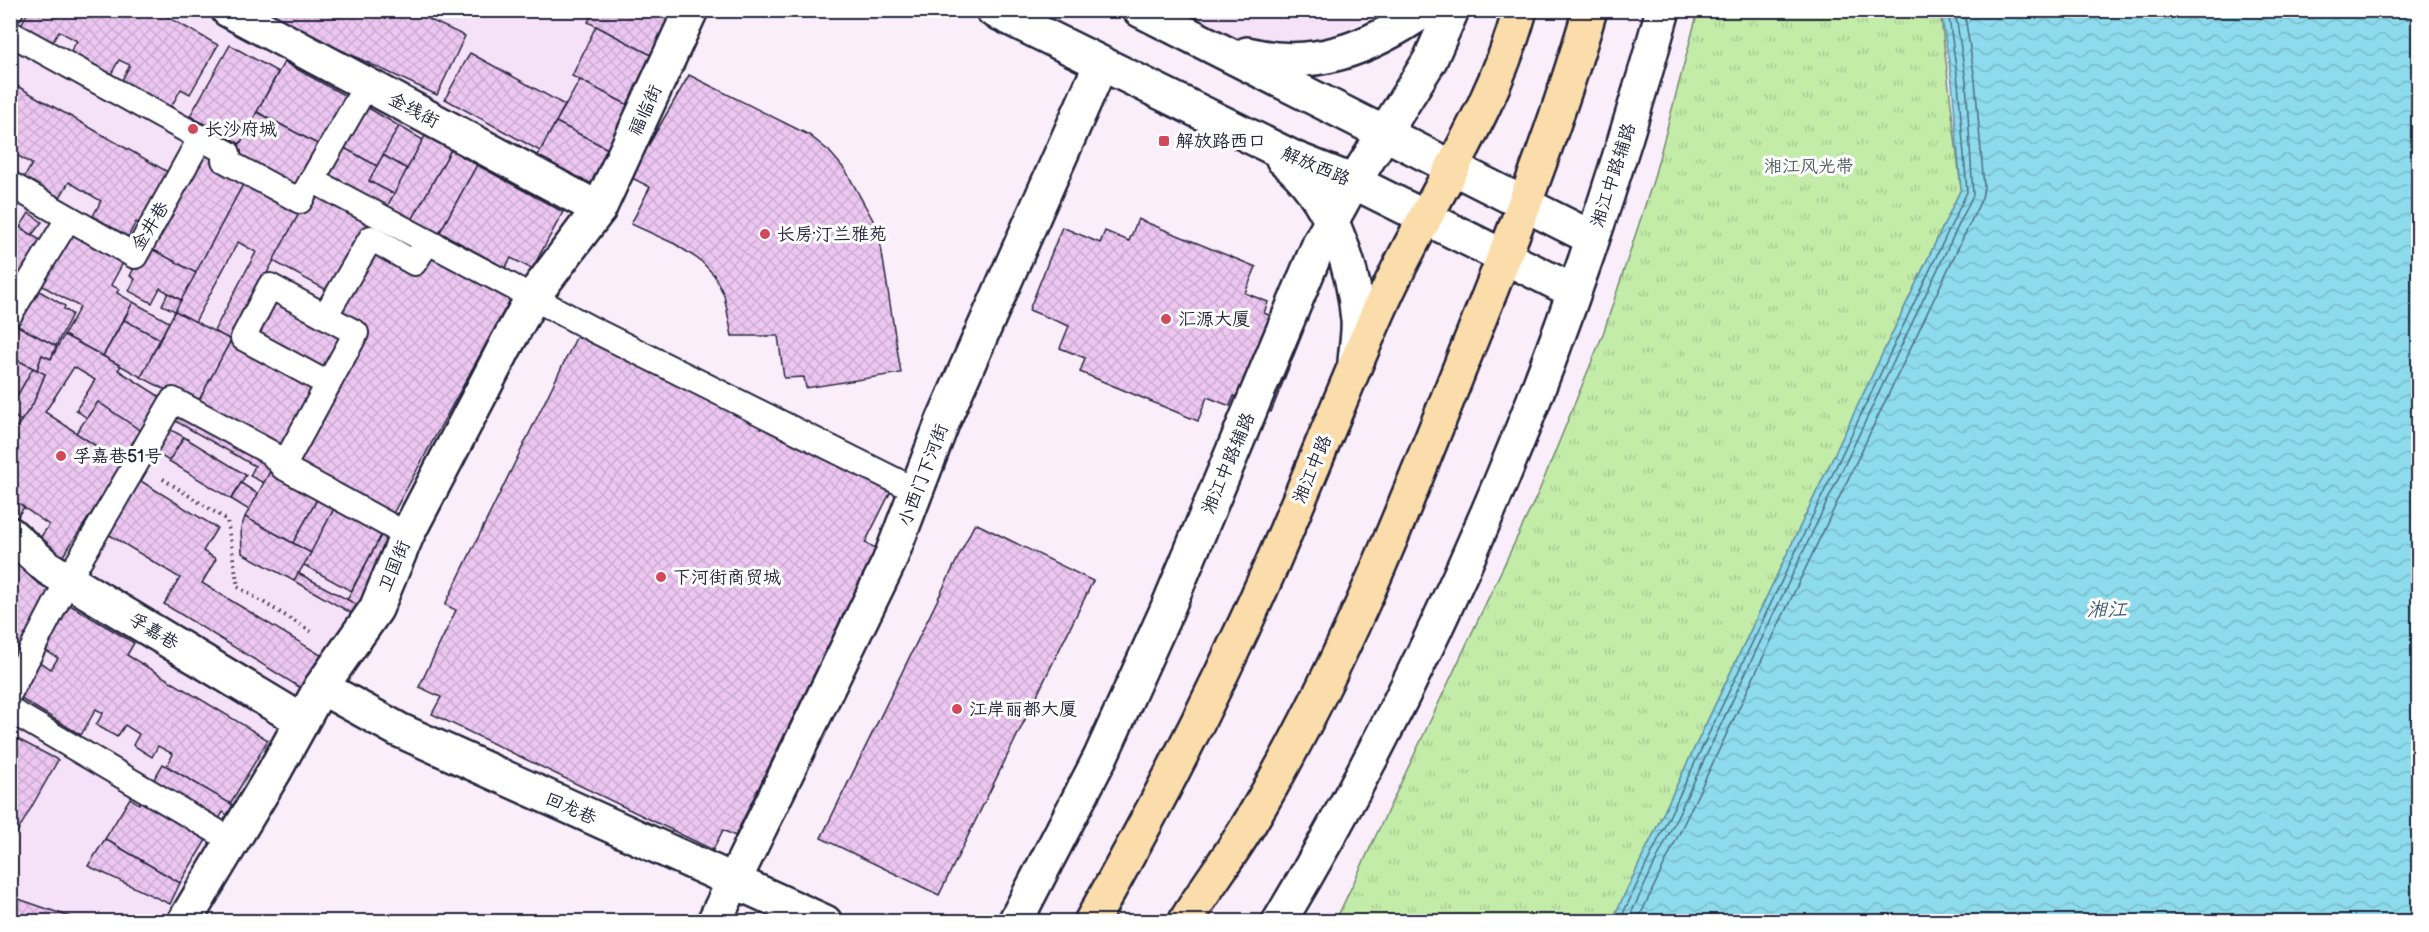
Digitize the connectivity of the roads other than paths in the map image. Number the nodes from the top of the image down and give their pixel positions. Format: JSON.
{"nodes":[{"id":1,"x":691,"y":10,"type":"edge"},
{"id":2,"x":993,"y":10,"type":"edge"},
{"id":3,"x":1140,"y":10,"type":"edge"},
{"id":4,"x":1425,"y":10,"type":"edge"},
{"id":5,"x":1452,"y":10,"type":"edge"},
{"id":6,"x":1520,"y":10,"type":"edge"},
{"id":7,"x":1590,"y":10,"type":"edge"},
{"id":8,"x":1663,"y":10,"type":"edge"},
{"id":9,"x":235,"y":12,"type":"edge"},
{"id":10,"x":10,"y":33,"type":"edge"},
{"id":11,"x":1210,"y":45,"type":"junction"},
{"id":12,"x":1101,"y":64,"type":"junction"},
{"id":13,"x":367,"y":84,"type":"junction"},
{"id":14,"x":1385,"y":134,"type":"junction"},
{"id":15,"x":201,"y":137,"type":"junction"},
{"id":16,"x":1252,"y":137,"type":"junction"},
{"id":17,"x":1453,"y":168,"type":"junction"},
{"id":18,"x":312,"y":180,"type":"junction"},
{"id":19,"x":1354,"y":182,"type":"junction"},
{"id":20,"x":10,"y":184,"type":"edge"},
{"id":21,"x":1524,"y":205,"type":"junction"},
{"id":22,"x":599,"y":209,"type":"junction"},
{"id":23,"x":1426,"y":218,"type":"junction"},
{"id":24,"x":68,"y":219,"type":"junction"},
{"id":25,"x":1331,"y":222,"type":"junction"},
{"id":26,"x":1592,"y":238,"type":"junction"},
{"id":27,"x":428,"y":242,"type":"junction"},
{"id":28,"x":1504,"y":257,"type":"junction"},
{"id":29,"x":1573,"y":291,"type":"junction"},
{"id":30,"x":532,"y":297,"type":"junction"},
{"id":31,"x":10,"y":314,"type":"edge"},
{"id":32,"x":325,"y":316,"type":"junction"},
{"id":33,"x":1354,"y":371,"type":"junction"},
{"id":34,"x":328,"y":384,"type":"junction"},
{"id":35,"x":283,"y":467,"type":"junction"},
{"id":36,"x":917,"y":490,"type":"junction"},
{"id":37,"x":10,"y":534,"type":"edge"},
{"id":38,"x":407,"y":535,"type":"junction"},
{"id":39,"x":68,"y":580,"type":"junction"},
{"id":40,"x":321,"y":687,"type":"junction"},
{"id":41,"x":10,"y":692,"type":"edge"},
{"id":42,"x":10,"y":710,"type":"edge"},
{"id":43,"x":302,"y":721,"type":"junction"},
{"id":44,"x":233,"y":841,"type":"junction"},
{"id":45,"x":734,"y":881,"type":"junction"},
{"id":46,"x":184,"y":921,"type":"edge"},
{"id":47,"x":714,"y":921,"type":"edge"},
{"id":48,"x":825,"y":921,"type":"edge"},
{"id":49,"x":1015,"y":921,"type":"edge"},
{"id":50,"x":1091,"y":921,"type":"edge"},
{"id":51,"x":1185,"y":921,"type":"edge"},
{"id":52,"x":1279,"y":921,"type":"edge"}],
"edges":[{"from":1,"to":22,"type":"street","name":"福临街"},
{"from":2,"to":12,"type":"street","name":"解放西路"},
{"from":3,"to":11,"type":"street"},
{"from":4,"to":11,"type":"street"},
{"from":5,"to":14,"type":"street","name":"湘江中路辅路"},
{"from":6,"to":17,"type":"main road","name":"湘江中路"},
{"from":7,"to":21,"type":"main road"},
{"from":8,"to":26,"type":"street","name":"湘江中路辅路"},
{"from":9,"to":13,"type":"street","name":"金线街"},
{"from":10,"to":15,"type":"lane"},
{"from":11,"to":14,"type":"street"},
{"from":12,"to":16,"type":"street","name":"解放西路"},
{"from":12,"to":36,"type":"street","name":"小西门下河街"},
{"from":13,"to":18,"type":"lane"},
{"from":13,"to":22,"type":"street","name":"金线街"},
{"from":14,"to":17,"type":"street"},
{"from":14,"to":19,"type":"street","name":"湘江中路辅路"},
{"from":15,"to":18,"type":"lane"},
{"from":15,"to":24,"type":"lane","name":"金井巷"},
{"from":16,"to":19,"type":"street","name":"解放西路"},
{"from":16,"to":25,"type":"street"},
{"from":17,"to":21,"type":"street"},
{"from":17,"to":23,"type":"main road","name":"湘江中路"},
{"from":18,"to":27,"type":"lane"},
{"from":19,"to":23,"type":"street","name":"解放西路"},
{"from":19,"to":25,"type":"street","name":"湘江中路辅路"},
{"from":20,"to":24,"type":"lane","name":"金井巷"},
{"from":21,"to":26,"type":"street"},
{"from":21,"to":28,"type":"main road"},
{"from":22,"to":30,"type":"street","name":"卫国街"},
{"from":23,"to":28,"type":"street","name":"解放西路"},
{"from":23,"to":33,"type":"main road","name":"湘江中路"},
{"from":24,"to":31,"type":"lane"},
{"from":25,"to":33,"type":"street"},
{"from":25,"to":49,"type":"street","name":"湘江中路辅路"},
{"from":26,"to":29,"type":"street","name":"湘江中路辅路"},
{"from":27,"to":30,"type":"lane"},
{"from":27,"to":32,"type":"lane"},
{"from":28,"to":29,"type":"street","name":"解放西路"},
{"from":28,"to":51,"type":"main road"},
{"from":29,"to":52,"type":"street","name":"湘江中路辅路"},
{"from":30,"to":36,"type":"lane"},
{"from":30,"to":38,"type":"street","name":"卫国街"},
{"from":32,"to":34,"type":"lane"},
{"from":32,"to":34,"type":"lane"},
{"from":33,"to":50,"type":"main road","name":"湘江中路"},
{"from":34,"to":35,"type":"lane"},
{"from":35,"to":38,"type":"lane"},
{"from":35,"to":39,"type":"lane"},
{"from":36,"to":45,"type":"street","name":"小西门下河街"},
{"from":37,"to":39,"type":"street","name":"孚嘉巷"},
{"from":38,"to":40,"type":"street","name":"卫国街"},
{"from":39,"to":41,"type":"lane"},
{"from":39,"to":43,"type":"street","name":"孚嘉巷"},
{"from":40,"to":43,"type":"street","name":"卫国街"},
{"from":40,"to":45,"type":"street","name":"回龙巷"},
{"from":42,"to":44,"type":"lane"},
{"from":43,"to":44,"type":"street","name":"卫国街"},
{"from":44,"to":46,"type":"street","name":"卫国街"},
{"from":45,"to":47,"type":"street","name":"小西门下河街"},
{"from":45,"to":48,"type":"street","name":"回龙巷"}]}
